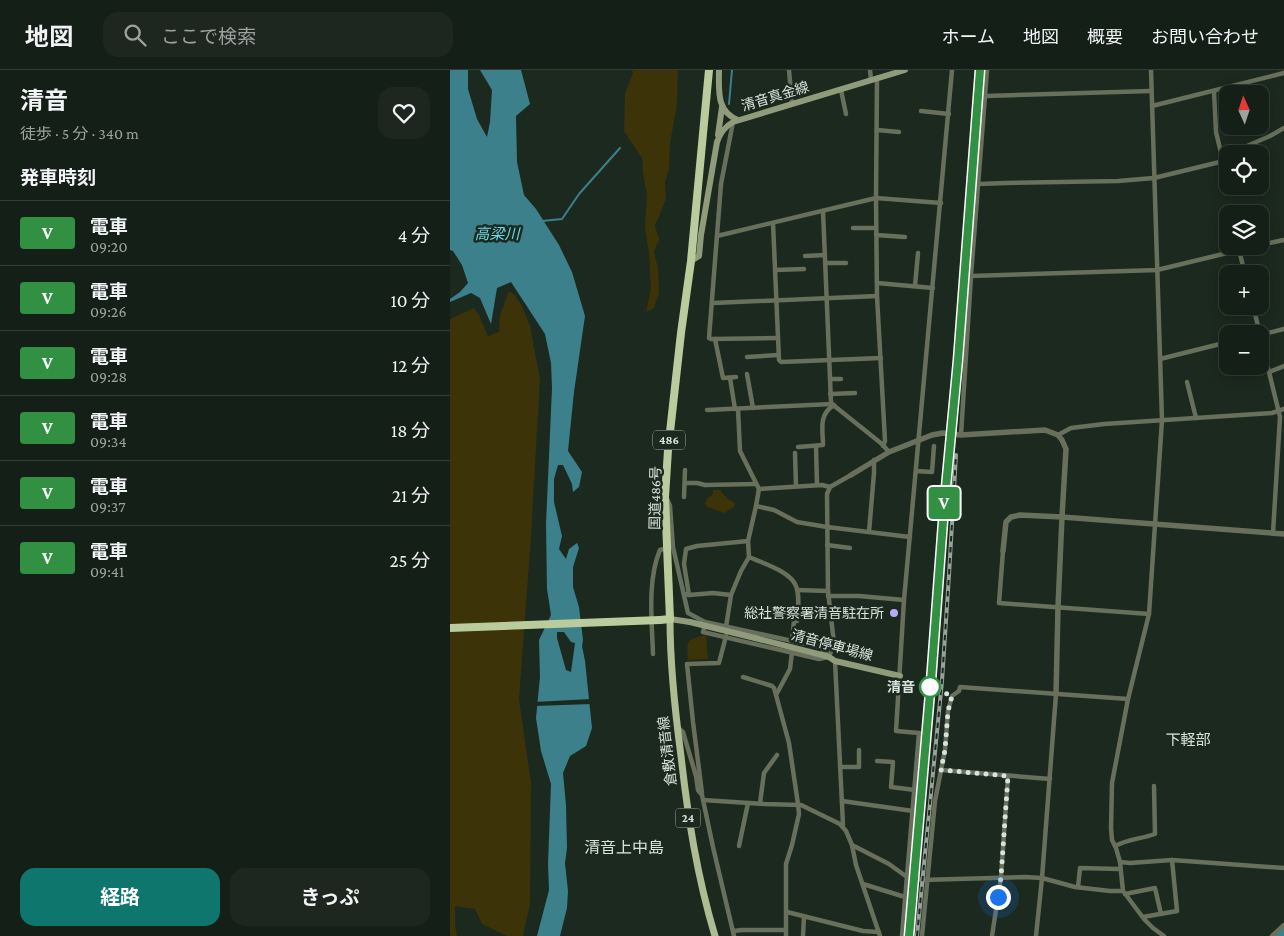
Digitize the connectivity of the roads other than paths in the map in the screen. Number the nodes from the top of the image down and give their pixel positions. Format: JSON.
{"nodes":[{"id":1,"x":710,"y":70,"type":"edge"},
{"id":2,"x":720,"y":70,"type":"edge"},
{"id":3,"x":788,"y":70,"type":"edge"},
{"id":4,"x":870,"y":70,"type":"edge"},
{"id":5,"x":905,"y":70,"type":"edge"},
{"id":6,"x":952,"y":70,"type":"edge"},
{"id":7,"x":987,"y":70,"type":"edge"},
{"id":8,"x":1150,"y":70,"type":"edge"},
{"id":9,"x":1284,"y":73,"type":"edge"},
{"id":10,"x":874,"y":79,"type":"junction"},
{"id":11,"x":841,"y":90,"type":"junction"},
{"id":12,"x":1214,"y":90,"type":"junction"},
{"id":13,"x":1151,"y":91,"type":"junction"},
{"id":14,"x":986,"y":96,"type":"junction"},
{"id":15,"x":792,"y":104,"type":"junction"},
{"id":16,"x":1152,"y":106,"type":"junction"},
{"id":17,"x":722,"y":107,"type":"junction"},
{"id":18,"x":921,"y":111,"type":"dead end"},
{"id":19,"x":846,"y":114,"type":"dead end"},
{"id":20,"x":949,"y":114,"type":"junction"},
{"id":21,"x":735,"y":121,"type":"junction"},
{"id":22,"x":1284,"y":128,"type":"edge"},
{"id":23,"x":878,"y":130,"type":"junction"},
{"id":24,"x":899,"y":132,"type":"dead end"},
{"id":25,"x":718,"y":137,"type":"junction"},
{"id":26,"x":1220,"y":145,"type":"edge"},
{"id":27,"x":1249,"y":145,"type":"edge"},
{"id":28,"x":1219,"y":162,"type":"edge"},
{"id":29,"x":1154,"y":178,"type":"junction"},
{"id":30,"x":979,"y":184,"type":"junction"},
{"id":31,"x":876,"y":198,"type":"junction"},
{"id":32,"x":941,"y":203,"type":"junction"},
{"id":33,"x":823,"y":211,"type":"junction"},
{"id":34,"x":773,"y":223,"type":"junction"},
{"id":35,"x":854,"y":228,"type":"dead end"},
{"id":36,"x":876,"y":228,"type":"junction"},
{"id":37,"x":876,"y":235,"type":"junction"},
{"id":38,"x":717,"y":236,"type":"junction"},
{"id":39,"x":905,"y":238,"type":"dead end"},
{"id":40,"x":1284,"y":240,"type":"edge"},
{"id":41,"x":1269,"y":243,"type":"edge"},
{"id":42,"x":918,"y":253,"type":"dead end"},
{"id":43,"x":825,"y":255,"type":"junction"},
{"id":44,"x":1219,"y":255,"type":"edge"},
{"id":45,"x":805,"y":256,"type":"dead end"},
{"id":46,"x":691,"y":261,"type":"junction"},
{"id":47,"x":825,"y":263,"type":"junction"},
{"id":48,"x":846,"y":263,"type":"dead end"},
{"id":49,"x":804,"y":268,"type":"dead end"},
{"id":50,"x":775,"y":270,"type":"junction"},
{"id":51,"x":1157,"y":270,"type":"junction"},
{"id":52,"x":971,"y":276,"type":"junction"},
{"id":53,"x":877,"y":283,"type":"junction"},
{"id":54,"x":915,"y":286,"type":"junction"},
{"id":55,"x":933,"y":288,"type":"junction"},
{"id":56,"x":877,"y":296,"type":"junction"},
{"id":57,"x":827,"y":298,"type":"junction"},
{"id":58,"x":776,"y":300,"type":"junction"},
{"id":59,"x":712,"y":303,"type":"junction"},
{"id":60,"x":1284,"y":329,"type":"edge"},
{"id":61,"x":1269,"y":332,"type":"edge"},
{"id":62,"x":778,"y":338,"type":"junction"},
{"id":63,"x":715,"y":339,"type":"junction"},
{"id":64,"x":1219,"y":344,"type":"edge"},
{"id":65,"x":778,"y":355,"type":"junction"},
{"id":66,"x":747,"y":357,"type":"dead end"},
{"id":67,"x":881,"y":358,"type":"junction"},
{"id":68,"x":1160,"y":359,"type":"junction"},
{"id":69,"x":829,"y":360,"type":"junction"},
{"id":70,"x":1284,"y":366,"type":"edge"},
{"id":71,"x":1269,"y":372,"type":"joint"},
{"id":72,"x":747,"y":374,"type":"dead end"},
{"id":73,"x":736,"y":377,"type":"dead end"},
{"id":74,"x":730,"y":378,"type":"junction"},
{"id":75,"x":830,"y":379,"type":"junction"},
{"id":76,"x":841,"y":379,"type":"dead end"},
{"id":77,"x":1187,"y":382,"type":"dead end"},
{"id":78,"x":855,"y":393,"type":"dead end"},
{"id":79,"x":830,"y":394,"type":"junction"},
{"id":80,"x":833,"y":405,"type":"junction"},
{"id":81,"x":753,"y":408,"type":"junction"},
{"id":82,"x":736,"y":409,"type":"junction"},
{"id":83,"x":707,"y":410,"type":"dead end"},
{"id":84,"x":1281,"y":410,"type":"edge"},
{"id":85,"x":1196,"y":418,"type":"junction"},
{"id":86,"x":1162,"y":420,"type":"junction"},
{"id":87,"x":961,"y":434,"type":"junction"},
{"id":88,"x":1058,"y":436,"type":"junction"},
{"id":89,"x":919,"y":439,"type":"junction"},
{"id":90,"x":816,"y":446,"type":"junction"},
{"id":91,"x":884,"y":446,"type":"junction"},
{"id":92,"x":934,"y":446,"type":"dead end"},
{"id":93,"x":798,"y":447,"type":"dead end"},
{"id":94,"x":888,"y":452,"type":"junction"},
{"id":95,"x":795,"y":453,"type":"dead end"},
{"id":96,"x":874,"y":460,"type":"junction"},
{"id":97,"x":1277,"y":461,"type":"junction"},
{"id":98,"x":1284,"y":462,"type":"edge"},
{"id":99,"x":685,"y":470,"type":"dead end"},
{"id":100,"x":916,"y":471,"type":"junction"},
{"id":101,"x":851,"y":475,"type":"joint"},
{"id":102,"x":685,"y":483,"type":"junction"},
{"id":103,"x":818,"y":485,"type":"junction"},
{"id":104,"x":757,"y":486,"type":"junction"},
{"id":105,"x":796,"y":486,"type":"junction"},
{"id":106,"x":830,"y":487,"type":"junction"},
{"id":107,"x":666,"y":497,"type":"junction"},
{"id":108,"x":684,"y":497,"type":"dead end"},
{"id":109,"x":756,"y":506,"type":"junction"},
{"id":110,"x":1062,"y":517,"type":"junction"},
{"id":111,"x":1155,"y":524,"type":"junction"},
{"id":112,"x":827,"y":527,"type":"junction"},
{"id":113,"x":869,"y":532,"type":"junction"},
{"id":114,"x":1273,"y":533,"type":"junction"},
{"id":115,"x":1284,"y":534,"type":"edge"},
{"id":116,"x":910,"y":537,"type":"junction"},
{"id":117,"x":748,"y":541,"type":"junction"},
{"id":118,"x":827,"y":545,"type":"junction"},
{"id":119,"x":667,"y":548,"type":"junction"},
{"id":120,"x":850,"y":548,"type":"dead end"},
{"id":121,"x":1003,"y":551,"type":"joint"},
{"id":122,"x":748,"y":557,"type":"junction"},
{"id":123,"x":797,"y":590,"type":"junction"},
{"id":124,"x":828,"y":594,"type":"junction"},
{"id":125,"x":686,"y":595,"type":"junction"},
{"id":126,"x":731,"y":595,"type":"junction"},
{"id":127,"x":904,"y":600,"type":"junction"},
{"id":128,"x":1058,"y":607,"type":"junction"},
{"id":129,"x":1149,"y":614,"type":"junction"},
{"id":130,"x":670,"y":619,"type":"junction"},
{"id":131,"x":705,"y":622,"type":"junction"},
{"id":132,"x":726,"y":627,"type":"junction"},
{"id":133,"x":450,"y":628,"type":"edge"},
{"id":134,"x":726,"y":636,"type":"junction"},
{"id":135,"x":792,"y":641,"type":"junction"},
{"id":136,"x":792,"y":652,"type":"junction"},
{"id":137,"x":653,"y":654,"type":"dead end"},
{"id":138,"x":829,"y":657,"type":"junction"},
{"id":139,"x":835,"y":661,"type":"junction"},
{"id":140,"x":900,"y":676,"type":"junction"},
{"id":141,"x":743,"y":677,"type":"dead end"},
{"id":142,"x":1056,"y":694,"type":"junction"},
{"id":143,"x":776,"y":695,"type":"junction"},
{"id":144,"x":1128,"y":699,"type":"junction"},
{"id":145,"x":677,"y":727,"type":"junction"},
{"id":146,"x":858,"y":750,"type":"dead end"},
{"id":147,"x":777,"y":755,"type":"dead end"},
{"id":148,"x":877,"y":761,"type":"dead end"},
{"id":149,"x":840,"y":767,"type":"junction"},
{"id":150,"x":941,"y":770,"type":"junction"},
{"id":151,"x":1008,"y":776,"type":"junction"},
{"id":152,"x":1050,"y":779,"type":"junction"},
{"id":153,"x":1154,"y":786,"type":"dead end"},
{"id":154,"x":915,"y":790,"type":"junction"},
{"id":155,"x":703,"y":797,"type":"junction"},
{"id":156,"x":842,"y":801,"type":"junction"},
{"id":157,"x":748,"y":802,"type":"junction"},
{"id":158,"x":760,"y":804,"type":"junction"},
{"id":159,"x":798,"y":804,"type":"junction"},
{"id":160,"x":913,"y":811,"type":"junction"},
{"id":161,"x":842,"y":826,"type":"junction"},
{"id":162,"x":852,"y":845,"type":"junction"},
{"id":163,"x":739,"y":846,"type":"dead end"},
{"id":164,"x":1115,"y":846,"type":"junction"},
{"id":165,"x":1172,"y":860,"type":"junction"},
{"id":166,"x":1120,"y":862,"type":"junction"},
{"id":167,"x":1284,"y":868,"type":"edge"},
{"id":168,"x":1120,"y":869,"type":"junction"},
{"id":169,"x":907,"y":877,"type":"junction"},
{"id":170,"x":1001,"y":877,"type":"junction"},
{"id":171,"x":1042,"y":878,"type":"junction"},
{"id":172,"x":927,"y":879,"type":"junction"},
{"id":173,"x":863,"y":884,"type":"junction"},
{"id":174,"x":1078,"y":887,"type":"junction"},
{"id":175,"x":1124,"y":892,"type":"junction"},
{"id":176,"x":906,"y":896,"type":"junction"},
{"id":177,"x":787,"y":912,"type":"junction"},
{"id":178,"x":1161,"y":914,"type":"junction"},
{"id":179,"x":804,"y":917,"type":"junction"},
{"id":180,"x":1143,"y":918,"type":"junction"},
{"id":181,"x":1284,"y":925,"type":"edge"},
{"id":182,"x":786,"y":930,"type":"junction"},
{"id":183,"x":733,"y":934,"type":"edge"},
{"id":184,"x":879,"y":934,"type":"edge"},
{"id":185,"x":714,"y":936,"type":"edge"},
{"id":186,"x":786,"y":936,"type":"edge"},
{"id":187,"x":803,"y":936,"type":"edge"},
{"id":188,"x":902,"y":936,"type":"edge"},
{"id":189,"x":922,"y":936,"type":"edge"},
{"id":190,"x":992,"y":936,"type":"edge"},
{"id":191,"x":1036,"y":936,"type":"edge"},
{"id":192,"x":1164,"y":936,"type":"edge"},
{"id":193,"x":1272,"y":936,"type":"edge"}],
"edges":[{"from":1,"to":46,"type":"highway","name":"国道486号","number":"486"},
{"from":2,"to":17,"type":"main road","name":"清音真金線"},
{"from":3,"to":15,"type":"street"},
{"from":4,"to":10,"type":"street"},
{"from":5,"to":10,"type":"main road","name":"清音真金線"},
{"from":6,"to":20,"type":"street"},
{"from":7,"to":14,"type":"street"},
{"from":8,"to":13,"type":"street"},
{"from":9,"to":12,"type":"street"},
{"from":10,"to":11,"type":"main road","name":"清音真金線"},
{"from":10,"to":23,"type":"street"},
{"from":11,"to":15,"type":"main road","name":"清音真金線"},
{"from":11,"to":19,"type":"street"},
{"from":12,"to":16,"type":"street"},
{"from":12,"to":26,"type":"street"},
{"from":13,"to":14,"type":"street"},
{"from":13,"to":16,"type":"street"},
{"from":14,"to":30,"type":"street"},
{"from":15,"to":21,"type":"main road","name":"清音真金線"},
{"from":16,"to":29,"type":"street"},
{"from":17,"to":21,"type":"main road","name":"清音真金線"},
{"from":17,"to":25,"type":"main road"},
{"from":18,"to":20,"type":"street"},
{"from":20,"to":32,"type":"street"},
{"from":21,"to":25,"type":"main road","name":"清音真金線"},
{"from":21,"to":38,"type":"street"},
{"from":22,"to":27,"type":"street"},
{"from":23,"to":24,"type":"street"},
{"from":23,"to":31,"type":"street"},
{"from":25,"to":46,"type":"main road"},
{"from":28,"to":29,"type":"street"},
{"from":29,"to":30,"type":"street"},
{"from":29,"to":51,"type":"street"},
{"from":30,"to":52,"type":"street"},
{"from":31,"to":32,"type":"street"},
{"from":31,"to":33,"type":"street"},
{"from":31,"to":36,"type":"street"},
{"from":32,"to":55,"type":"street"},
{"from":33,"to":34,"type":"street"},
{"from":33,"to":43,"type":"street"},
{"from":34,"to":38,"type":"street"},
{"from":34,"to":50,"type":"street"},
{"from":35,"to":36,"type":"street"},
{"from":36,"to":37,"type":"street"},
{"from":37,"to":39,"type":"street"},
{"from":37,"to":53,"type":"street"},
{"from":38,"to":59,"type":"street"},
{"from":40,"to":41,"type":"street"},
{"from":42,"to":54,"type":"street"},
{"from":43,"to":45,"type":"street"},
{"from":43,"to":47,"type":"street"},
{"from":44,"to":51,"type":"street"},
{"from":46,"to":107,"type":"highway","name":"国道486号","number":"486"},
{"from":47,"to":48,"type":"street"},
{"from":47,"to":57,"type":"street"},
{"from":49,"to":50,"type":"street"},
{"from":50,"to":58,"type":"street"},
{"from":51,"to":52,"type":"street"},
{"from":51,"to":68,"type":"street"},
{"from":52,"to":87,"type":"street"},
{"from":53,"to":54,"type":"street"},
{"from":53,"to":56,"type":"street"},
{"from":54,"to":55,"type":"street"},
{"from":55,"to":89,"type":"street"},
{"from":56,"to":57,"type":"street"},
{"from":56,"to":67,"type":"street"},
{"from":57,"to":58,"type":"street"},
{"from":57,"to":69,"type":"street"},
{"from":58,"to":59,"type":"street"},
{"from":58,"to":62,"type":"street"},
{"from":59,"to":63,"type":"street"},
{"from":60,"to":61,"type":"street"},
{"from":62,"to":63,"type":"street"},
{"from":62,"to":65,"type":"street"},
{"from":63,"to":74,"type":"street"},
{"from":64,"to":68,"type":"street"},
{"from":65,"to":66,"type":"street"},
{"from":65,"to":69,"type":"street"},
{"from":67,"to":69,"type":"street"},
{"from":67,"to":91,"type":"street"},
{"from":68,"to":86,"type":"street"},
{"from":69,"to":75,"type":"street"},
{"from":70,"to":71,"type":"street"},
{"from":71,"to":84,"type":"street"},
{"from":72,"to":81,"type":"street"},
{"from":73,"to":74,"type":"street"},
{"from":74,"to":82,"type":"street"},
{"from":75,"to":76,"type":"street"},
{"from":75,"to":79,"type":"street"},
{"from":77,"to":85,"type":"street"},
{"from":78,"to":79,"type":"street"},
{"from":79,"to":80,"type":"street"},
{"from":80,"to":81,"type":"street"},
{"from":80,"to":90,"type":"street"},
{"from":80,"to":91,"type":"street"},
{"from":81,"to":82,"type":"street"},
{"from":82,"to":83,"type":"street"},
{"from":82,"to":104,"type":"street"},
{"from":84,"to":85,"type":"street"},
{"from":84,"to":97,"type":"street"},
{"from":85,"to":86,"type":"street"},
{"from":86,"to":88,"type":"street"},
{"from":86,"to":111,"type":"street"},
{"from":87,"to":88,"type":"street"},
{"from":87,"to":89,"type":"street"},
{"from":88,"to":110,"type":"street"},
{"from":89,"to":94,"type":"street"},
{"from":89,"to":100,"type":"street"},
{"from":90,"to":93,"type":"street"},
{"from":90,"to":103,"type":"street"},
{"from":91,"to":94,"type":"street"},
{"from":92,"to":100,"type":"street"},
{"from":94,"to":96,"type":"street"},
{"from":95,"to":105,"type":"street"},
{"from":96,"to":101,"type":"street"},
{"from":96,"to":113,"type":"street"},
{"from":97,"to":98,"type":"street"},
{"from":97,"to":114,"type":"street"},
{"from":99,"to":102,"type":"street"},
{"from":100,"to":116,"type":"street"},
{"from":101,"to":106,"type":"street"},
{"from":102,"to":104,"type":"street"},
{"from":102,"to":108,"type":"street"},
{"from":103,"to":105,"type":"street"},
{"from":103,"to":106,"type":"street"},
{"from":104,"to":105,"type":"street"},
{"from":104,"to":109,"type":"street"},
{"from":106,"to":112,"type":"street"},
{"from":107,"to":119,"type":"highway","name":"国道486号","number":"486"},
{"from":107,"to":125,"type":"street"},
{"from":109,"to":112,"type":"street"},
{"from":109,"to":117,"type":"street"},
{"from":110,"to":111,"type":"street"},
{"from":110,"to":121,"type":"street"},
{"from":110,"to":128,"type":"street"},
{"from":111,"to":114,"type":"street"},
{"from":111,"to":129,"type":"street"},
{"from":112,"to":113,"type":"street"},
{"from":112,"to":118,"type":"street"},
{"from":113,"to":116,"type":"street"},
{"from":114,"to":115,"type":"street"},
{"from":116,"to":127,"type":"street"},
{"from":117,"to":122,"type":"street"},
{"from":117,"to":125,"type":"street"},
{"from":118,"to":120,"type":"street"},
{"from":118,"to":124,"type":"street"},
{"from":119,"to":130,"type":"highway","name":"国道486号","number":"486"},
{"from":119,"to":137,"type":"street"},
{"from":121,"to":128,"type":"street"},
{"from":122,"to":123,"type":"street"},
{"from":122,"to":126,"type":"street"},
{"from":123,"to":124,"type":"street"},
{"from":123,"to":135,"type":"street"},
{"from":124,"to":127,"type":"street"},
{"from":124,"to":138,"type":"street"},
{"from":125,"to":126,"type":"street"},
{"from":125,"to":131,"type":"street"},
{"from":126,"to":132,"type":"street"},
{"from":127,"to":140,"type":"street"},
{"from":128,"to":129,"type":"street"},
{"from":128,"to":142,"type":"street"},
{"from":129,"to":144,"type":"street"},
{"from":130,"to":133,"type":"highway","bridge":true},
{"from":130,"to":138,"type":"main road","name":"清音停車場線","bridge":true},
{"from":130,"to":145,"type":"main road","name":"倉敷清音線","number":"24"},
{"from":131,"to":132,"type":"street"},
{"from":131,"to":134,"type":"street"},
{"from":132,"to":135,"type":"street"},
{"from":134,"to":136,"type":"street"},
{"from":134,"to":155,"type":"street"},
{"from":135,"to":138,"type":"street"},
{"from":136,"to":138,"type":"street"},
{"from":136,"to":143,"type":"street"},
{"from":138,"to":139,"type":"main road","name":"清音停車場線"},
{"from":139,"to":140,"type":"main road","name":"清音停車場線"},
{"from":139,"to":149,"type":"street"},
{"from":140,"to":154,"type":"street"},
{"from":141,"to":143,"type":"street"},
{"from":142,"to":144,"type":"street"},
{"from":142,"to":150,"type":"street"},
{"from":142,"to":152,"type":"street"},
{"from":143,"to":159,"type":"street"},
{"from":144,"to":164,"type":"street"},
{"from":145,"to":155,"type":"street"},
{"from":145,"to":185,"type":"main road","name":"倉敷清音線","number":"24"},
{"from":146,"to":149,"type":"street"},
{"from":147,"to":158,"type":"street"},
{"from":148,"to":154,"type":"street"},
{"from":149,"to":156,"type":"street"},
{"from":150,"to":151,"type":"street"},
{"from":150,"to":172,"type":"street"},
{"from":151,"to":152,"type":"street"},
{"from":151,"to":170,"type":"street"},
{"from":152,"to":171,"type":"street"},
{"from":153,"to":164,"type":"street"},
{"from":154,"to":160,"type":"street"},
{"from":155,"to":157,"type":"street"},
{"from":155,"to":183,"type":"street"},
{"from":156,"to":160,"type":"street"},
{"from":156,"to":161,"type":"street"},
{"from":157,"to":158,"type":"street"},
{"from":157,"to":163,"type":"street"},
{"from":158,"to":159,"type":"street"},
{"from":159,"to":161,"type":"street"},
{"from":159,"to":177,"type":"street"},
{"from":160,"to":169,"type":"street"},
{"from":161,"to":162,"type":"street"},
{"from":162,"to":169,"type":"street"},
{"from":162,"to":173,"type":"street"},
{"from":164,"to":166,"type":"street"},
{"from":165,"to":166,"type":"street"},
{"from":165,"to":167,"type":"street"},
{"from":165,"to":178,"type":"street"},
{"from":166,"to":168,"type":"street"},
{"from":168,"to":174,"type":"street"},
{"from":168,"to":175,"type":"street"},
{"from":169,"to":172,"type":"street"},
{"from":169,"to":176,"type":"street"},
{"from":170,"to":171,"type":"street"},
{"from":170,"to":172,"type":"street"},
{"from":170,"to":190,"type":"street"},
{"from":171,"to":174,"type":"street"},
{"from":171,"to":191,"type":"street"},
{"from":172,"to":189,"type":"street"},
{"from":173,"to":176,"type":"street"},
{"from":173,"to":184,"type":"street"},
{"from":174,"to":175,"type":"street"},
{"from":175,"to":178,"type":"street"},
{"from":175,"to":180,"type":"street"},
{"from":176,"to":188,"type":"street"},
{"from":177,"to":179,"type":"street"},
{"from":177,"to":182,"type":"street"},
{"from":178,"to":180,"type":"street"},
{"from":179,"to":184,"type":"street"},
{"from":179,"to":187,"type":"street"},
{"from":180,"to":192,"type":"street"},
{"from":181,"to":193,"type":"street"},
{"from":182,"to":183,"type":"street"},
{"from":182,"to":186,"type":"street"}]}
